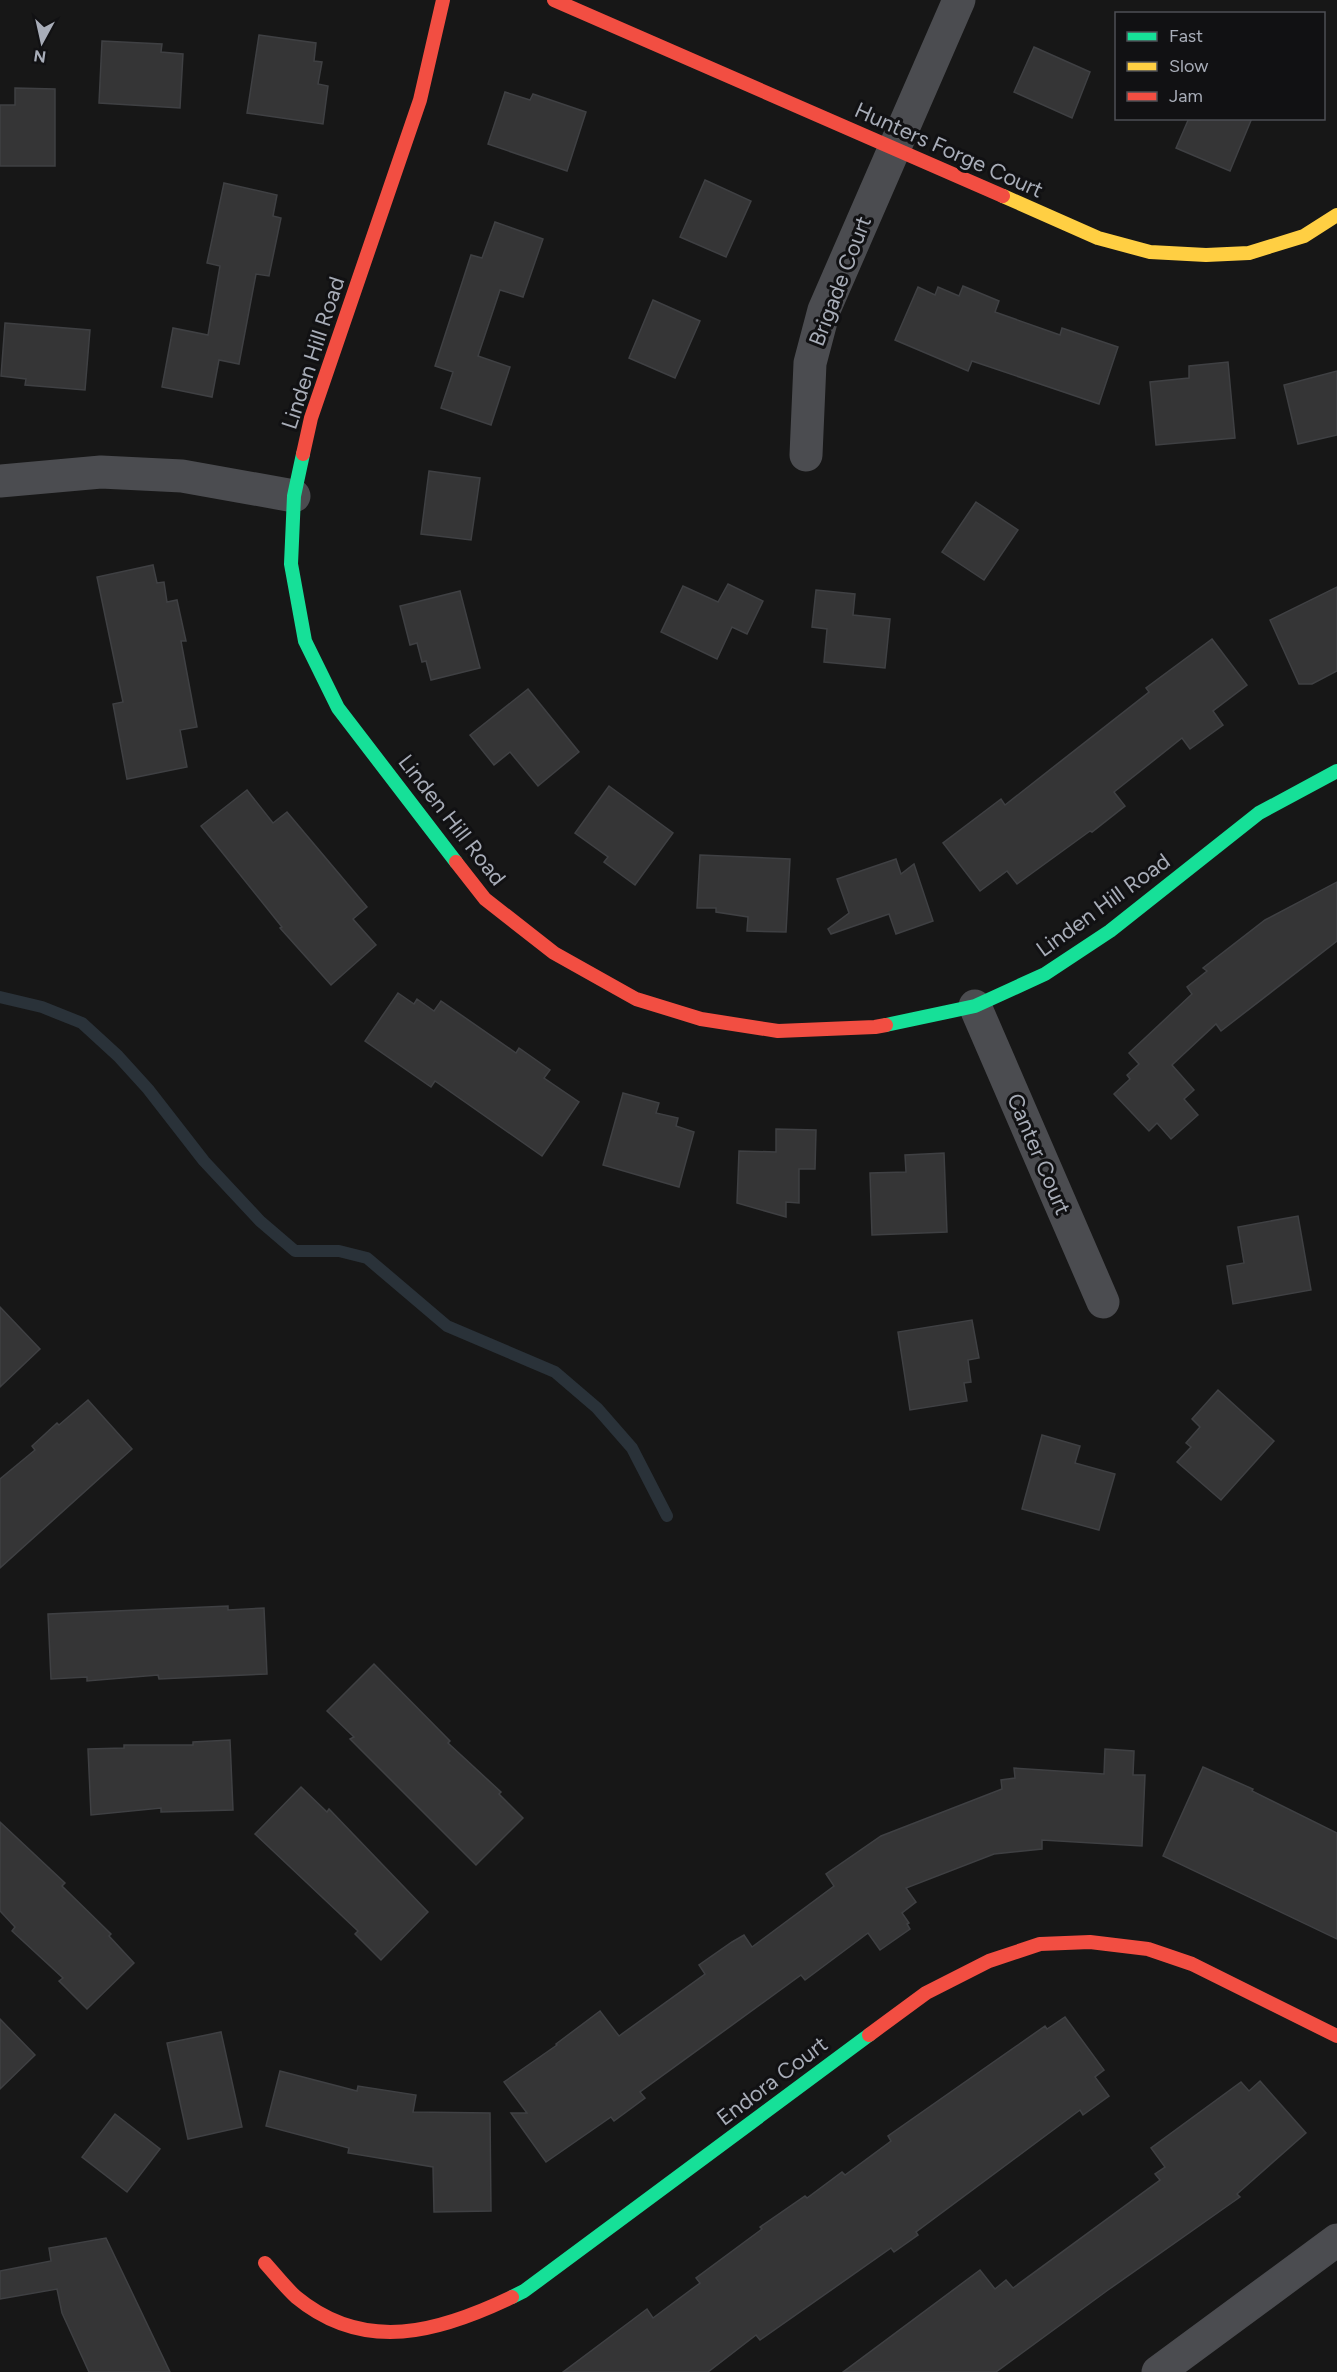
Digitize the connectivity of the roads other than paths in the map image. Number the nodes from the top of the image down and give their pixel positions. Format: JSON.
{"nodes":[{"id":1,"x":443,"y":0,"type":"edge"},
{"id":2,"x":554,"y":0,"type":"edge"},
{"id":3,"x":958,"y":0,"type":"edge"},
{"id":4,"x":893,"y":148,"type":"junction"},
{"id":5,"x":1337,"y":215,"type":"edge"},
{"id":6,"x":806,"y":455,"type":"dead end"},
{"id":7,"x":0,"y":481,"type":"edge"},
{"id":8,"x":294,"y":496,"type":"junction"},
{"id":9,"x":1337,"y":771,"type":"edge"},
{"id":10,"x":975,"y":1006,"type":"junction"},
{"id":11,"x":1103,"y":1302,"type":"dead end"},
{"id":12,"x":1337,"y":2036,"type":"edge"},
{"id":13,"x":1337,"y":2240,"type":"edge"},
{"id":14,"x":265,"y":2263,"type":"dead end"},
{"id":15,"x":1158,"y":2372,"type":"edge"}],
"edges":[{"from":1,"to":8,"type":"street","name":"Linden Hill Road"},
{"from":2,"to":4,"type":"street","name":"Hunters Forge Court"},
{"from":3,"to":4,"type":"street","name":"Brigade Court"},
{"from":4,"to":5,"type":"street","name":"Hunters Forge Court"},
{"from":4,"to":6,"type":"street","name":"Brigade Court"},
{"from":7,"to":8,"type":"street"},
{"from":8,"to":10,"type":"street","name":"Linden Hill Road"},
{"from":9,"to":10,"type":"street","name":"Linden Hill Road"},
{"from":10,"to":11,"type":"street","name":"Canter Court"},
{"from":12,"to":14,"type":"street","name":"Endora Court"},
{"from":13,"to":15,"type":"street"}]}
